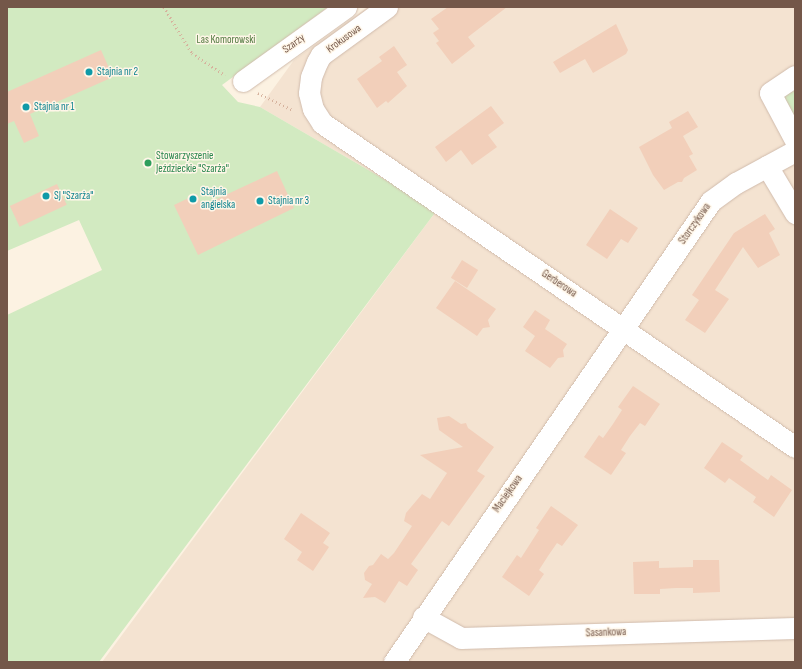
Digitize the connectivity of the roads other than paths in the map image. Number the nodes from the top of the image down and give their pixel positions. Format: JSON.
{"nodes":[{"id":1,"x":346,"y":7,"type":"edge"},
{"id":2,"x":387,"y":7,"type":"edge"},
{"id":3,"x":795,"y":76,"type":"edge"},
{"id":4,"x":243,"y":81,"type":"road end"},
{"id":5,"x":322,"y":123,"type":"joint"},
{"id":6,"x":795,"y":140,"type":"edge"},
{"id":7,"x":795,"y":151,"type":"edge"},
{"id":8,"x":767,"y":166,"type":"junction"},
{"id":9,"x":795,"y":213,"type":"edge"},
{"id":10,"x":623,"y":328,"type":"junction"},
{"id":11,"x":795,"y":447,"type":"edge"},
{"id":12,"x":423,"y":617,"type":"junction"},
{"id":13,"x":795,"y":628,"type":"edge"},
{"id":14,"x":394,"y":662,"type":"edge"}],
"edges":[{"from":1,"to":4,"type":"street","name":"Szarży"},
{"from":2,"to":5,"type":"street","name":"Krokusowa"},
{"from":3,"to":6,"type":"street"},
{"from":5,"to":10,"type":"street","name":"Gerberowa"},
{"from":7,"to":8,"type":"street","name":"Storczykowa"},
{"from":8,"to":9,"type":"street"},
{"from":8,"to":10,"type":"street","name":"Storczykowa"},
{"from":10,"to":11,"type":"street","name":"Gerberowa"},
{"from":10,"to":12,"type":"street","name":"Maciejkowa"},
{"from":12,"to":13,"type":"street","name":"Sasankowa"},
{"from":12,"to":14,"type":"street","name":"Maciejkowa"}]}
